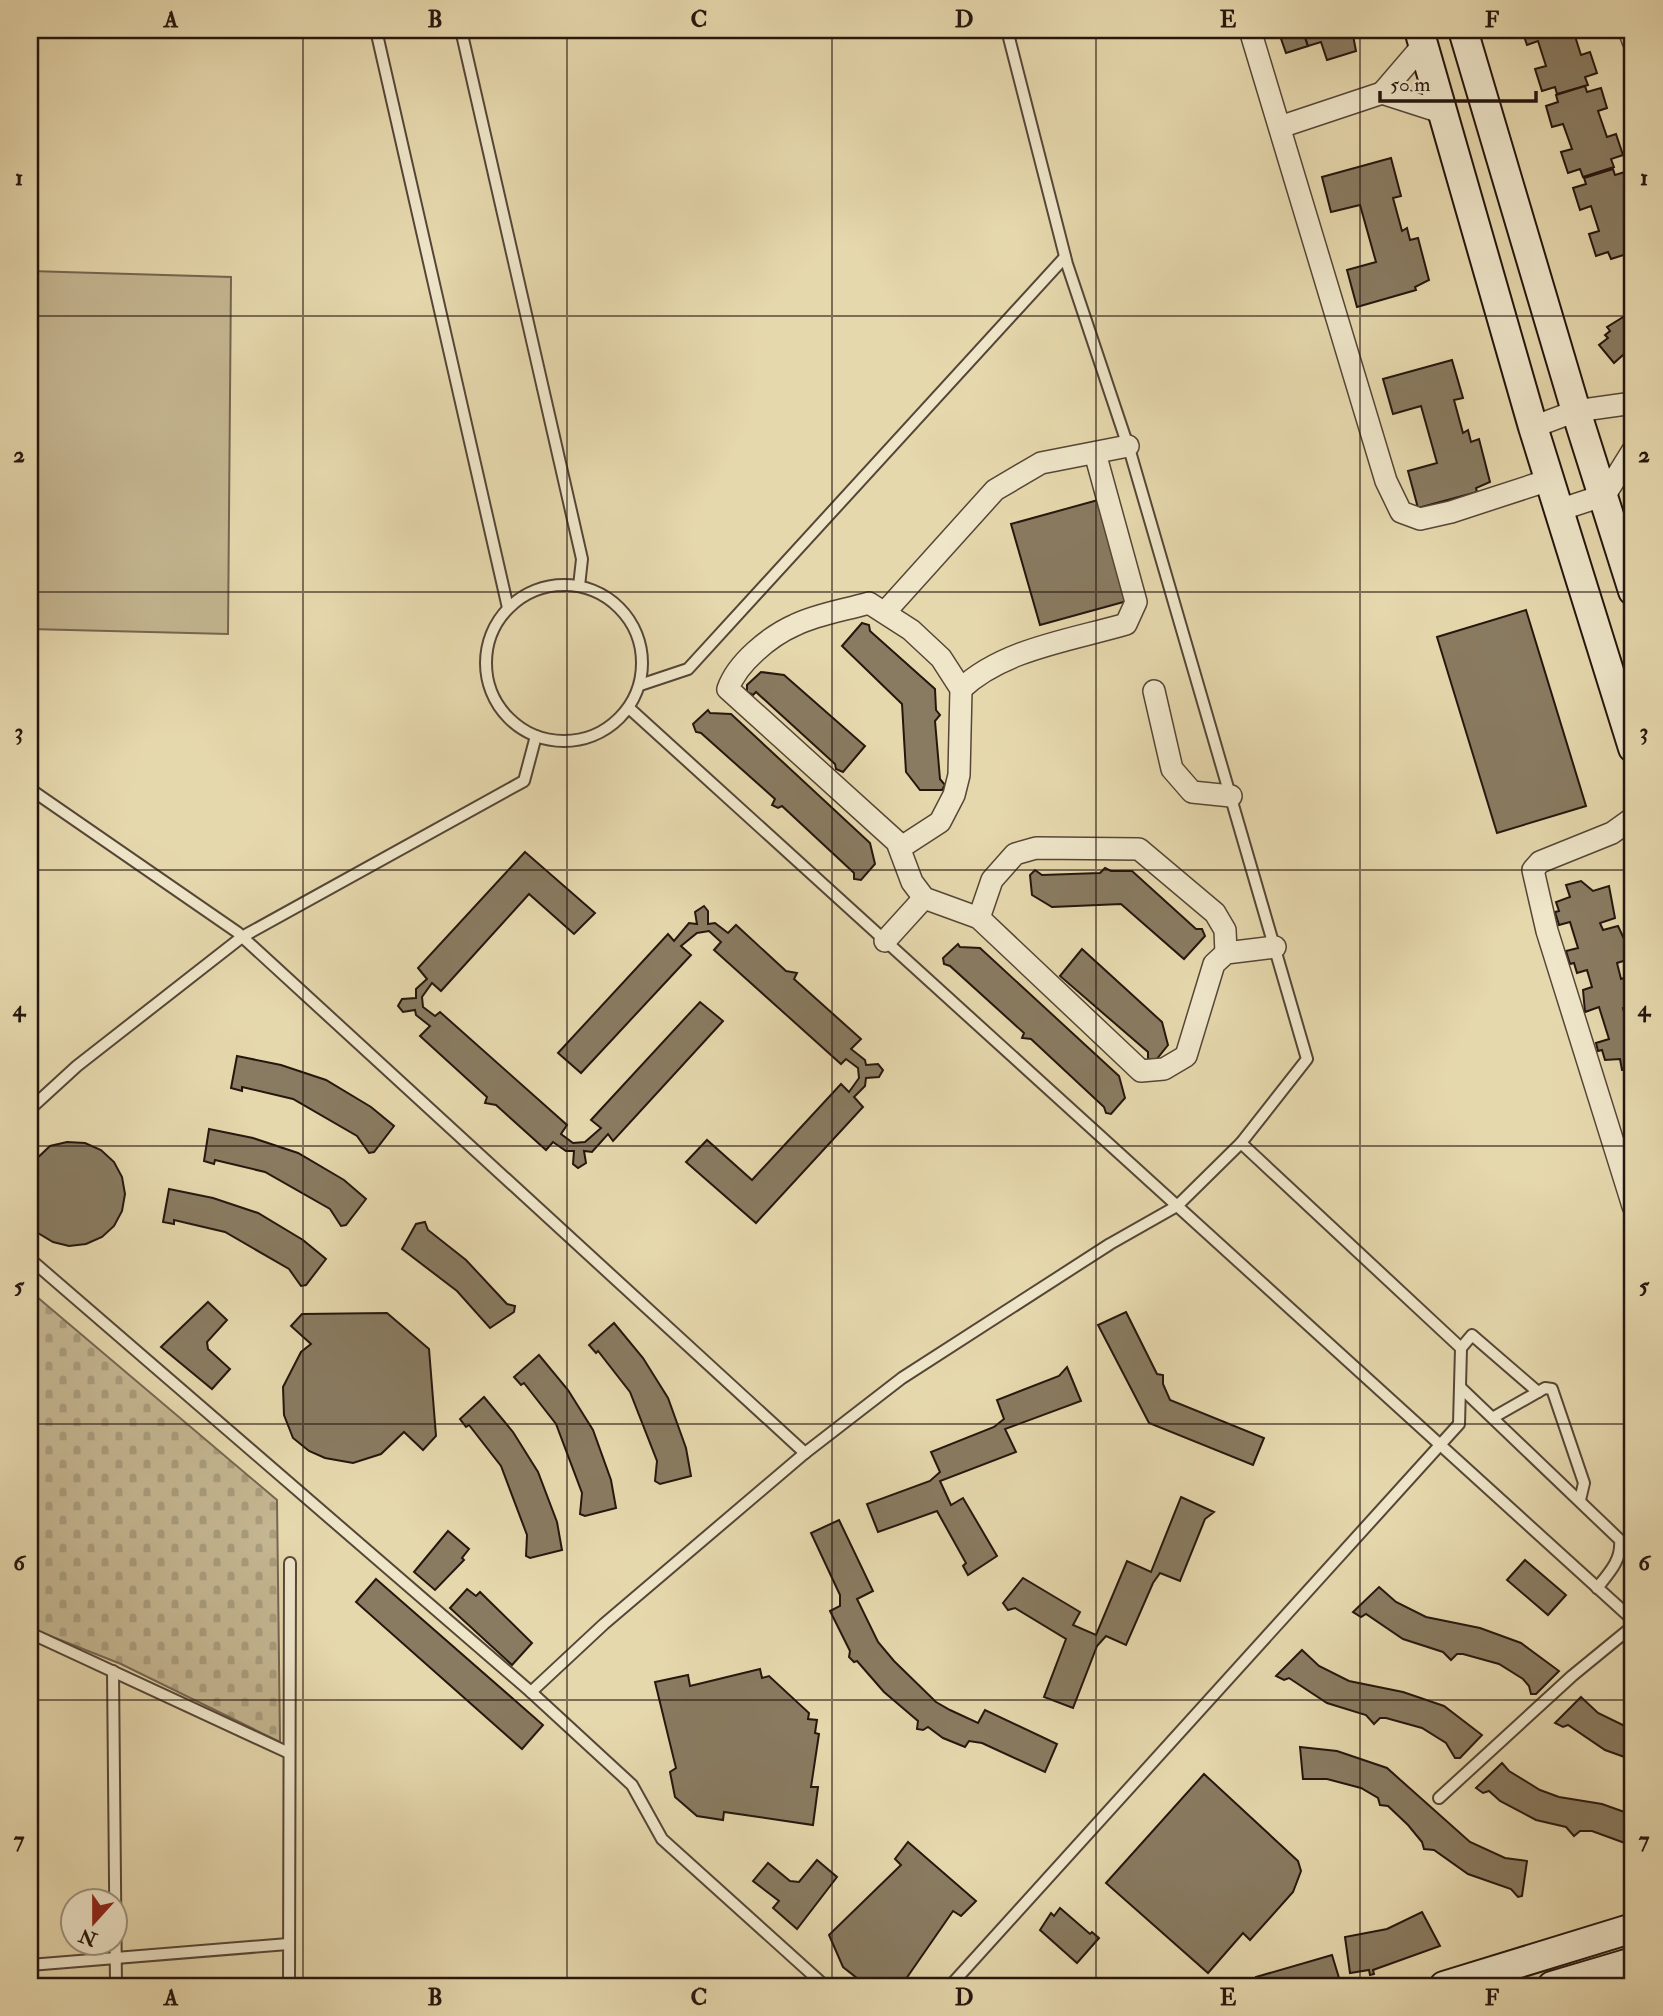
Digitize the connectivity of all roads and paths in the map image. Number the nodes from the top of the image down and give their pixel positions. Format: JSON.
{"nodes":[{"id":1,"x":376,"y":30,"type":"edge"},
{"id":2,"x":461,"y":30,"type":"edge"},
{"id":3,"x":1007,"y":30,"type":"edge"},
{"id":4,"x":1250,"y":30,"type":"edge"},
{"id":5,"x":1463,"y":30,"type":"edge"},
{"id":6,"x":1629,"y":30,"type":"edge"},
{"id":7,"x":1422,"y":37,"type":"edge"},
{"id":8,"x":1633,"y":41,"type":"edge"},
{"id":9,"x":1382,"y":93,"type":"junction"},
{"id":10,"x":1444,"y":113,"type":"junction"},
{"id":11,"x":1280,"y":127,"type":"junction"},
{"id":12,"x":1065,"y":257,"type":"junction"},
{"id":13,"x":1633,"y":403,"type":"edge"},
{"id":14,"x":1576,"y":411,"type":"junction"},
{"id":15,"x":1533,"y":426,"type":"junction"},
{"id":16,"x":1128,"y":446,"type":"junction"},
{"id":17,"x":1633,"y":450,"type":"edge"},
{"id":18,"x":1095,"y":453,"type":"junction"},
{"id":19,"x":1549,"y":480,"type":"junction"},
{"id":20,"x":1605,"y":495,"type":"junction"},
{"id":21,"x":1559,"y":510,"type":"junction"},
{"id":22,"x":579,"y":586,"type":"junction"},
{"id":23,"x":1633,"y":591,"type":"edge"},
{"id":24,"x":508,"y":608,"type":"junction"},
{"id":25,"x":886,"y":611,"type":"junction"},
{"id":26,"x":639,"y":685,"type":"junction"},
{"id":27,"x":961,"y":689,"type":"junction"},
{"id":28,"x":1154,"y":691,"type":"dead end"},
{"id":29,"x":629,"y":708,"type":"junction"},
{"id":30,"x":536,"y":736,"type":"junction"},
{"id":31,"x":1633,"y":748,"type":"edge"},
{"id":32,"x":30,"y":789,"type":"edge"},
{"id":33,"x":1231,"y":796,"type":"junction"},
{"id":34,"x":1633,"y":818,"type":"edge"},
{"id":35,"x":1612,"y":833,"type":"junction"},
{"id":36,"x":1633,"y":835,"type":"edge"},
{"id":37,"x":900,"y":848,"type":"junction"},
{"id":38,"x":924,"y":898,"type":"junction"},
{"id":39,"x":979,"y":918,"type":"junction"},
{"id":40,"x":242,"y":937,"type":"junction"},
{"id":41,"x":885,"y":941,"type":"junction"},
{"id":42,"x":1275,"y":947,"type":"junction"},
{"id":43,"x":1226,"y":953,"type":"junction"},
{"id":44,"x":30,"y":1109,"type":"edge"},
{"id":45,"x":1241,"y":1143,"type":"junction"},
{"id":46,"x":1177,"y":1206,"type":"junction"},
{"id":47,"x":1633,"y":1206,"type":"edge"},
{"id":48,"x":30,"y":1259,"type":"edge"},
{"id":49,"x":1461,"y":1348,"type":"junction"},
{"id":50,"x":1461,"y":1387,"type":"junction"},
{"id":51,"x":1538,"y":1392,"type":"junction"},
{"id":52,"x":1494,"y":1417,"type":"junction"},
{"id":53,"x":1440,"y":1445,"type":"junction"},
{"id":54,"x":805,"y":1453,"type":"junction"},
{"id":55,"x":1580,"y":1500,"type":"junction"},
{"id":56,"x":290,"y":1563,"type":"dead end"},
{"id":57,"x":1597,"y":1587,"type":"junction"},
{"id":58,"x":1633,"y":1620,"type":"edge"},
{"id":59,"x":1633,"y":1626,"type":"edge"},
{"id":60,"x":30,"y":1633,"type":"edge"},
{"id":61,"x":113,"y":1671,"type":"junction"},
{"id":62,"x":531,"y":1692,"type":"junction"},
{"id":63,"x":289,"y":1753,"type":"junction"},
{"id":64,"x":1439,"y":1798,"type":"dead end"},
{"id":65,"x":1633,"y":1928,"type":"edge"},
{"id":66,"x":288,"y":1944,"type":"junction"},
{"id":67,"x":116,"y":1958,"type":"junction"},
{"id":68,"x":1633,"y":1962,"type":"edge"},
{"id":69,"x":30,"y":1965,"type":"edge"},
{"id":70,"x":117,"y":1986,"type":"edge"},
{"id":71,"x":289,"y":1986,"type":"edge"},
{"id":72,"x":825,"y":1986,"type":"edge"},
{"id":73,"x":950,"y":1986,"type":"edge"},
{"id":74,"x":1444,"y":1986,"type":"edge"},
{"id":75,"x":1552,"y":1986,"type":"edge"}],
"edges":[{"from":1,"to":24,"type":"lane"},
{"from":2,"to":22,"type":"lane"},
{"from":3,"to":12,"type":"lane"},
{"from":4,"to":11,"type":"street"},
{"from":5,"to":14,"type":"main road"},
{"from":6,"to":8,"type":"street"},
{"from":7,"to":9,"type":"street"},
{"from":7,"to":10,"type":"main road"},
{"from":9,"to":10,"type":"street"},
{"from":9,"to":11,"type":"street"},
{"from":10,"to":15,"type":"main road"},
{"from":11,"to":19,"type":"street"},
{"from":12,"to":16,"type":"lane"},
{"from":12,"to":26,"type":"lane"},
{"from":13,"to":14,"type":"street"},
{"from":14,"to":15,"type":"street"},
{"from":14,"to":20,"type":"main road"},
{"from":15,"to":19,"type":"main road"},
{"from":16,"to":18,"type":"street"},
{"from":16,"to":33,"type":"lane"},
{"from":17,"to":20,"type":"street"},
{"from":18,"to":25,"type":"street"},
{"from":18,"to":27,"type":"street"},
{"from":19,"to":21,"type":"main road"},
{"from":20,"to":21,"type":"street"},
{"from":20,"to":23,"type":"main road"},
{"from":21,"to":31,"type":"main road"},
{"from":22,"to":24,"type":"lane"},
{"from":22,"to":26,"type":"lane"},
{"from":24,"to":30,"type":"lane"},
{"from":25,"to":27,"type":"street"},
{"from":25,"to":37,"type":"street"},
{"from":26,"to":29,"type":"lane"},
{"from":27,"to":37,"type":"street"},
{"from":28,"to":33,"type":"street"},
{"from":29,"to":30,"type":"lane"},
{"from":29,"to":41,"type":"lane"},
{"from":30,"to":40,"type":"lane"},
{"from":32,"to":40,"type":"lane"},
{"from":33,"to":42,"type":"lane"},
{"from":34,"to":35,"type":"street"},
{"from":35,"to":36,"type":"street"},
{"from":35,"to":47,"type":"street"},
{"from":37,"to":38,"type":"street"},
{"from":38,"to":39,"type":"street"},
{"from":38,"to":41,"type":"street"},
{"from":39,"to":43,"type":"street"},
{"from":39,"to":43,"type":"street"},
{"from":40,"to":44,"type":"lane"},
{"from":40,"to":54,"type":"lane"},
{"from":41,"to":46,"type":"lane"},
{"from":42,"to":43,"type":"street"},
{"from":42,"to":45,"type":"lane"},
{"from":45,"to":46,"type":"lane"},
{"from":45,"to":49,"type":"lane"},
{"from":46,"to":53,"type":"lane"},
{"from":46,"to":54,"type":"lane"},
{"from":48,"to":62,"type":"lane"},
{"from":49,"to":50,"type":"lane"},
{"from":49,"to":51,"type":"lane"},
{"from":50,"to":52,"type":"lane"},
{"from":50,"to":53,"type":"lane"},
{"from":51,"to":52,"type":"lane"},
{"from":51,"to":55,"type":"lane"},
{"from":52,"to":55,"type":"lane"},
{"from":53,"to":57,"type":"lane"},
{"from":53,"to":73,"type":"lane"},
{"from":54,"to":62,"type":"lane"},
{"from":55,"to":57,"type":"lane"},
{"from":56,"to":63,"type":"lane"},
{"from":57,"to":58,"type":"lane"},
{"from":59,"to":64,"type":"lane"},
{"from":60,"to":61,"type":"lane"},
{"from":61,"to":63,"type":"lane"},
{"from":61,"to":67,"type":"lane"},
{"from":62,"to":72,"type":"lane"},
{"from":63,"to":66,"type":"lane"},
{"from":65,"to":74,"type":"main road"},
{"from":66,"to":67,"type":"lane"},
{"from":66,"to":71,"type":"lane"},
{"from":67,"to":69,"type":"lane"},
{"from":67,"to":70,"type":"lane"},
{"from":68,"to":75,"type":"main road"}]}
